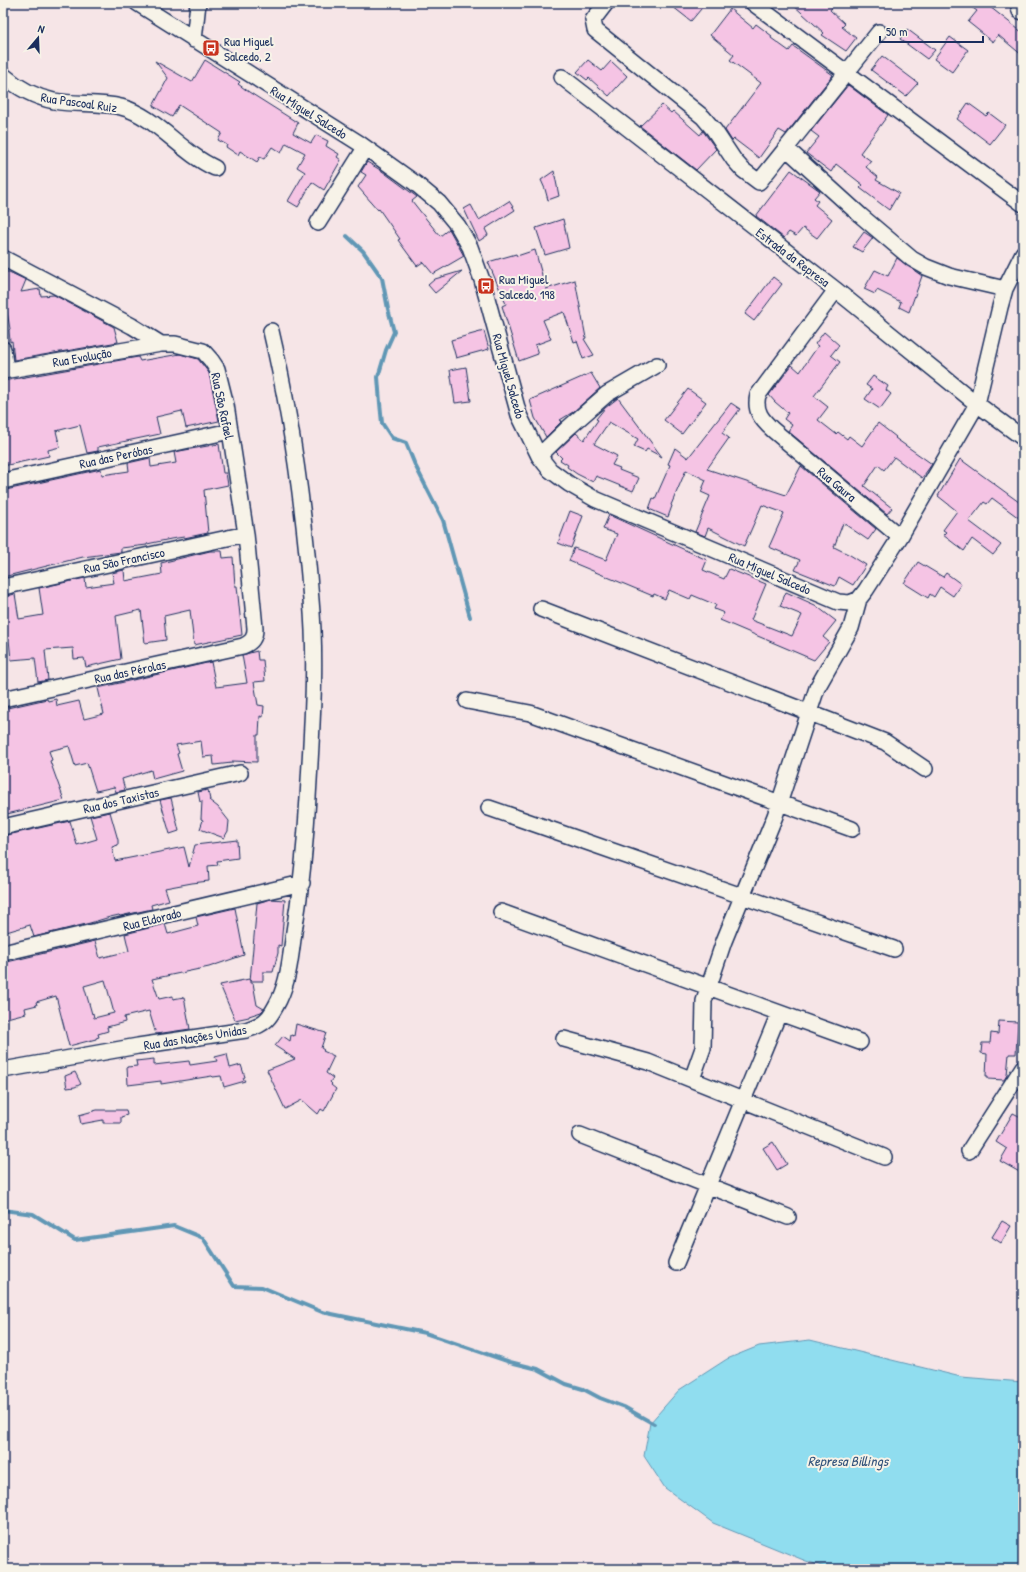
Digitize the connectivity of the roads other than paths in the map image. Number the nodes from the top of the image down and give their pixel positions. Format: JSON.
{"nodes":[{"id":1,"x":137,"y":3,"type":"edge"},
{"id":2,"x":198,"y":3,"type":"edge"},
{"id":3,"x":606,"y":3,"type":"edge"},
{"id":4,"x":753,"y":3,"type":"edge"},
{"id":5,"x":1018,"y":3,"type":"edge"},
{"id":6,"x":1023,"y":12,"type":"edge"},
{"id":7,"x":879,"y":32,"type":"dead end"},
{"id":8,"x":194,"y":40,"type":"junction"},
{"id":9,"x":846,"y":73,"type":"junction"},
{"id":10,"x":3,"y":76,"type":"edge"},
{"id":11,"x":562,"y":76,"type":"dead end"},
{"id":12,"x":365,"y":148,"type":"junction"},
{"id":13,"x":786,"y":148,"type":"junction"},
{"id":14,"x":215,"y":168,"type":"dead end"},
{"id":15,"x":1023,"y":204,"type":"edge"},
{"id":16,"x":318,"y":223,"type":"dead end"},
{"id":17,"x":1023,"y":253,"type":"edge"},
{"id":18,"x":3,"y":258,"type":"edge"},
{"id":19,"x":836,"y":290,"type":"junction"},
{"id":20,"x":1005,"y":290,"type":"junction"},
{"id":21,"x":271,"y":331,"type":"dead end"},
{"id":22,"x":161,"y":344,"type":"junction"},
{"id":23,"x":3,"y":349,"type":"edge"},
{"id":24,"x":657,"y":365,"type":"dead end"},
{"id":25,"x":5,"y":370,"type":"edge"},
{"id":26,"x":977,"y":404,"type":"junction"},
{"id":27,"x":230,"y":431,"type":"junction"},
{"id":28,"x":1023,"y":438,"type":"edge"},
{"id":29,"x":539,"y":456,"type":"junction"},
{"id":30,"x":3,"y":481,"type":"edge"},
{"id":31,"x":246,"y":534,"type":"junction"},
{"id":32,"x":900,"y":537,"type":"junction"},
{"id":33,"x":3,"y":587,"type":"edge"},
{"id":34,"x":859,"y":599,"type":"junction"},
{"id":35,"x":541,"y":609,"type":"dead end"},
{"id":36,"x":254,"y":638,"type":"joint"},
{"id":37,"x":3,"y":699,"type":"edge"},
{"id":38,"x":467,"y":701,"type":"dead end"},
{"id":39,"x":809,"y":712,"type":"junction"},
{"id":40,"x":925,"y":769,"type":"dead end"},
{"id":41,"x":240,"y":773,"type":"dead end"},
{"id":42,"x":779,"y":803,"type":"junction"},
{"id":43,"x":489,"y":808,"type":"dead end"},
{"id":44,"x":3,"y":827,"type":"edge"},
{"id":45,"x":852,"y":829,"type":"dead end"},
{"id":46,"x":302,"y":884,"type":"junction"},
{"id":47,"x":742,"y":896,"type":"junction"},
{"id":48,"x":501,"y":912,"type":"dead end"},
{"id":49,"x":894,"y":949,"type":"dead end"},
{"id":50,"x":3,"y":954,"type":"edge"},
{"id":51,"x":708,"y":987,"type":"junction"},
{"id":52,"x":778,"y":1013,"type":"junction"},
{"id":53,"x":564,"y":1039,"type":"dead end"},
{"id":54,"x":860,"y":1042,"type":"dead end"},
{"id":55,"x":1023,"y":1067,"type":"edge"},
{"id":56,"x":3,"y":1070,"type":"edge"},
{"id":57,"x":692,"y":1079,"type":"junction"},
{"id":58,"x":743,"y":1100,"type":"junction"},
{"id":59,"x":580,"y":1135,"type":"dead end"},
{"id":60,"x":969,"y":1151,"type":"dead end"},
{"id":61,"x":884,"y":1157,"type":"dead end"},
{"id":62,"x":708,"y":1185,"type":"junction"},
{"id":63,"x":788,"y":1217,"type":"dead end"},
{"id":64,"x":676,"y":1263,"type":"dead end"}],
"edges":[{"from":1,"to":8,"type":"street","name":"Rua Miguel Salcedo"},
{"from":2,"to":8,"type":"street"},
{"from":3,"to":13,"type":"street"},
{"from":4,"to":9,"type":"street"},
{"from":5,"to":6,"type":"street"},
{"from":7,"to":9,"type":"street"},
{"from":8,"to":12,"type":"street","name":"Rua Miguel Salcedo"},
{"from":9,"to":13,"type":"street"},
{"from":9,"to":15,"type":"street"},
{"from":10,"to":14,"type":"street","name":"Rua Pascoal Ruiz"},
{"from":11,"to":19,"type":"street","name":"Estrada da Represa"},
{"from":12,"to":16,"type":"street"},
{"from":12,"to":29,"type":"street","name":"Rua Miguel Salcedo"},
{"from":13,"to":20,"type":"street"},
{"from":17,"to":20,"type":"street"},
{"from":18,"to":22,"type":"street","name":"Rua São Rafael"},
{"from":19,"to":26,"type":"street","name":"Estrada da Represa"},
{"from":19,"to":32,"type":"street","name":"Rua Gaura"},
{"from":20,"to":26,"type":"street"},
{"from":21,"to":46,"type":"street","name":"Rua das Nações Unidas"},
{"from":22,"to":25,"type":"street","name":"Rua Evolução"},
{"from":22,"to":27,"type":"street","name":"Rua São Rafael"},
{"from":23,"to":25,"type":"street"},
{"from":24,"to":29,"type":"street"},
{"from":26,"to":28,"type":"street","name":"Estrada da Represa"},
{"from":26,"to":32,"type":"street"},
{"from":27,"to":30,"type":"street","name":"Rua das Peróbas"},
{"from":27,"to":31,"type":"street","name":"Rua São Rafael"},
{"from":29,"to":34,"type":"street","name":"Rua Miguel Salcedo"},
{"from":31,"to":33,"type":"street","name":"Rua São Francisco"},
{"from":31,"to":36,"type":"street","name":"Rua São Rafael"},
{"from":32,"to":34,"type":"street"},
{"from":34,"to":39,"type":"street"},
{"from":35,"to":39,"type":"street"},
{"from":36,"to":37,"type":"street","name":"Rua das Pérolas"},
{"from":38,"to":42,"type":"street"},
{"from":39,"to":40,"type":"street"},
{"from":39,"to":42,"type":"street"},
{"from":41,"to":44,"type":"street","name":"Rua dos Taxistas"},
{"from":42,"to":45,"type":"street"},
{"from":42,"to":47,"type":"street"},
{"from":43,"to":47,"type":"street"},
{"from":46,"to":50,"type":"street","name":"Rua Eldorado"},
{"from":46,"to":56,"type":"street","name":"Rua das Nações Unidas"},
{"from":47,"to":49,"type":"street"},
{"from":47,"to":51,"type":"street"},
{"from":48,"to":51,"type":"street"},
{"from":51,"to":52,"type":"street"},
{"from":51,"to":57,"type":"street"},
{"from":52,"to":54,"type":"street"},
{"from":52,"to":58,"type":"street"},
{"from":53,"to":57,"type":"street"},
{"from":55,"to":60,"type":"street"},
{"from":57,"to":58,"type":"street"},
{"from":58,"to":61,"type":"street"},
{"from":58,"to":62,"type":"street"},
{"from":59,"to":62,"type":"street"},
{"from":62,"to":63,"type":"street"},
{"from":62,"to":64,"type":"street"}]}
